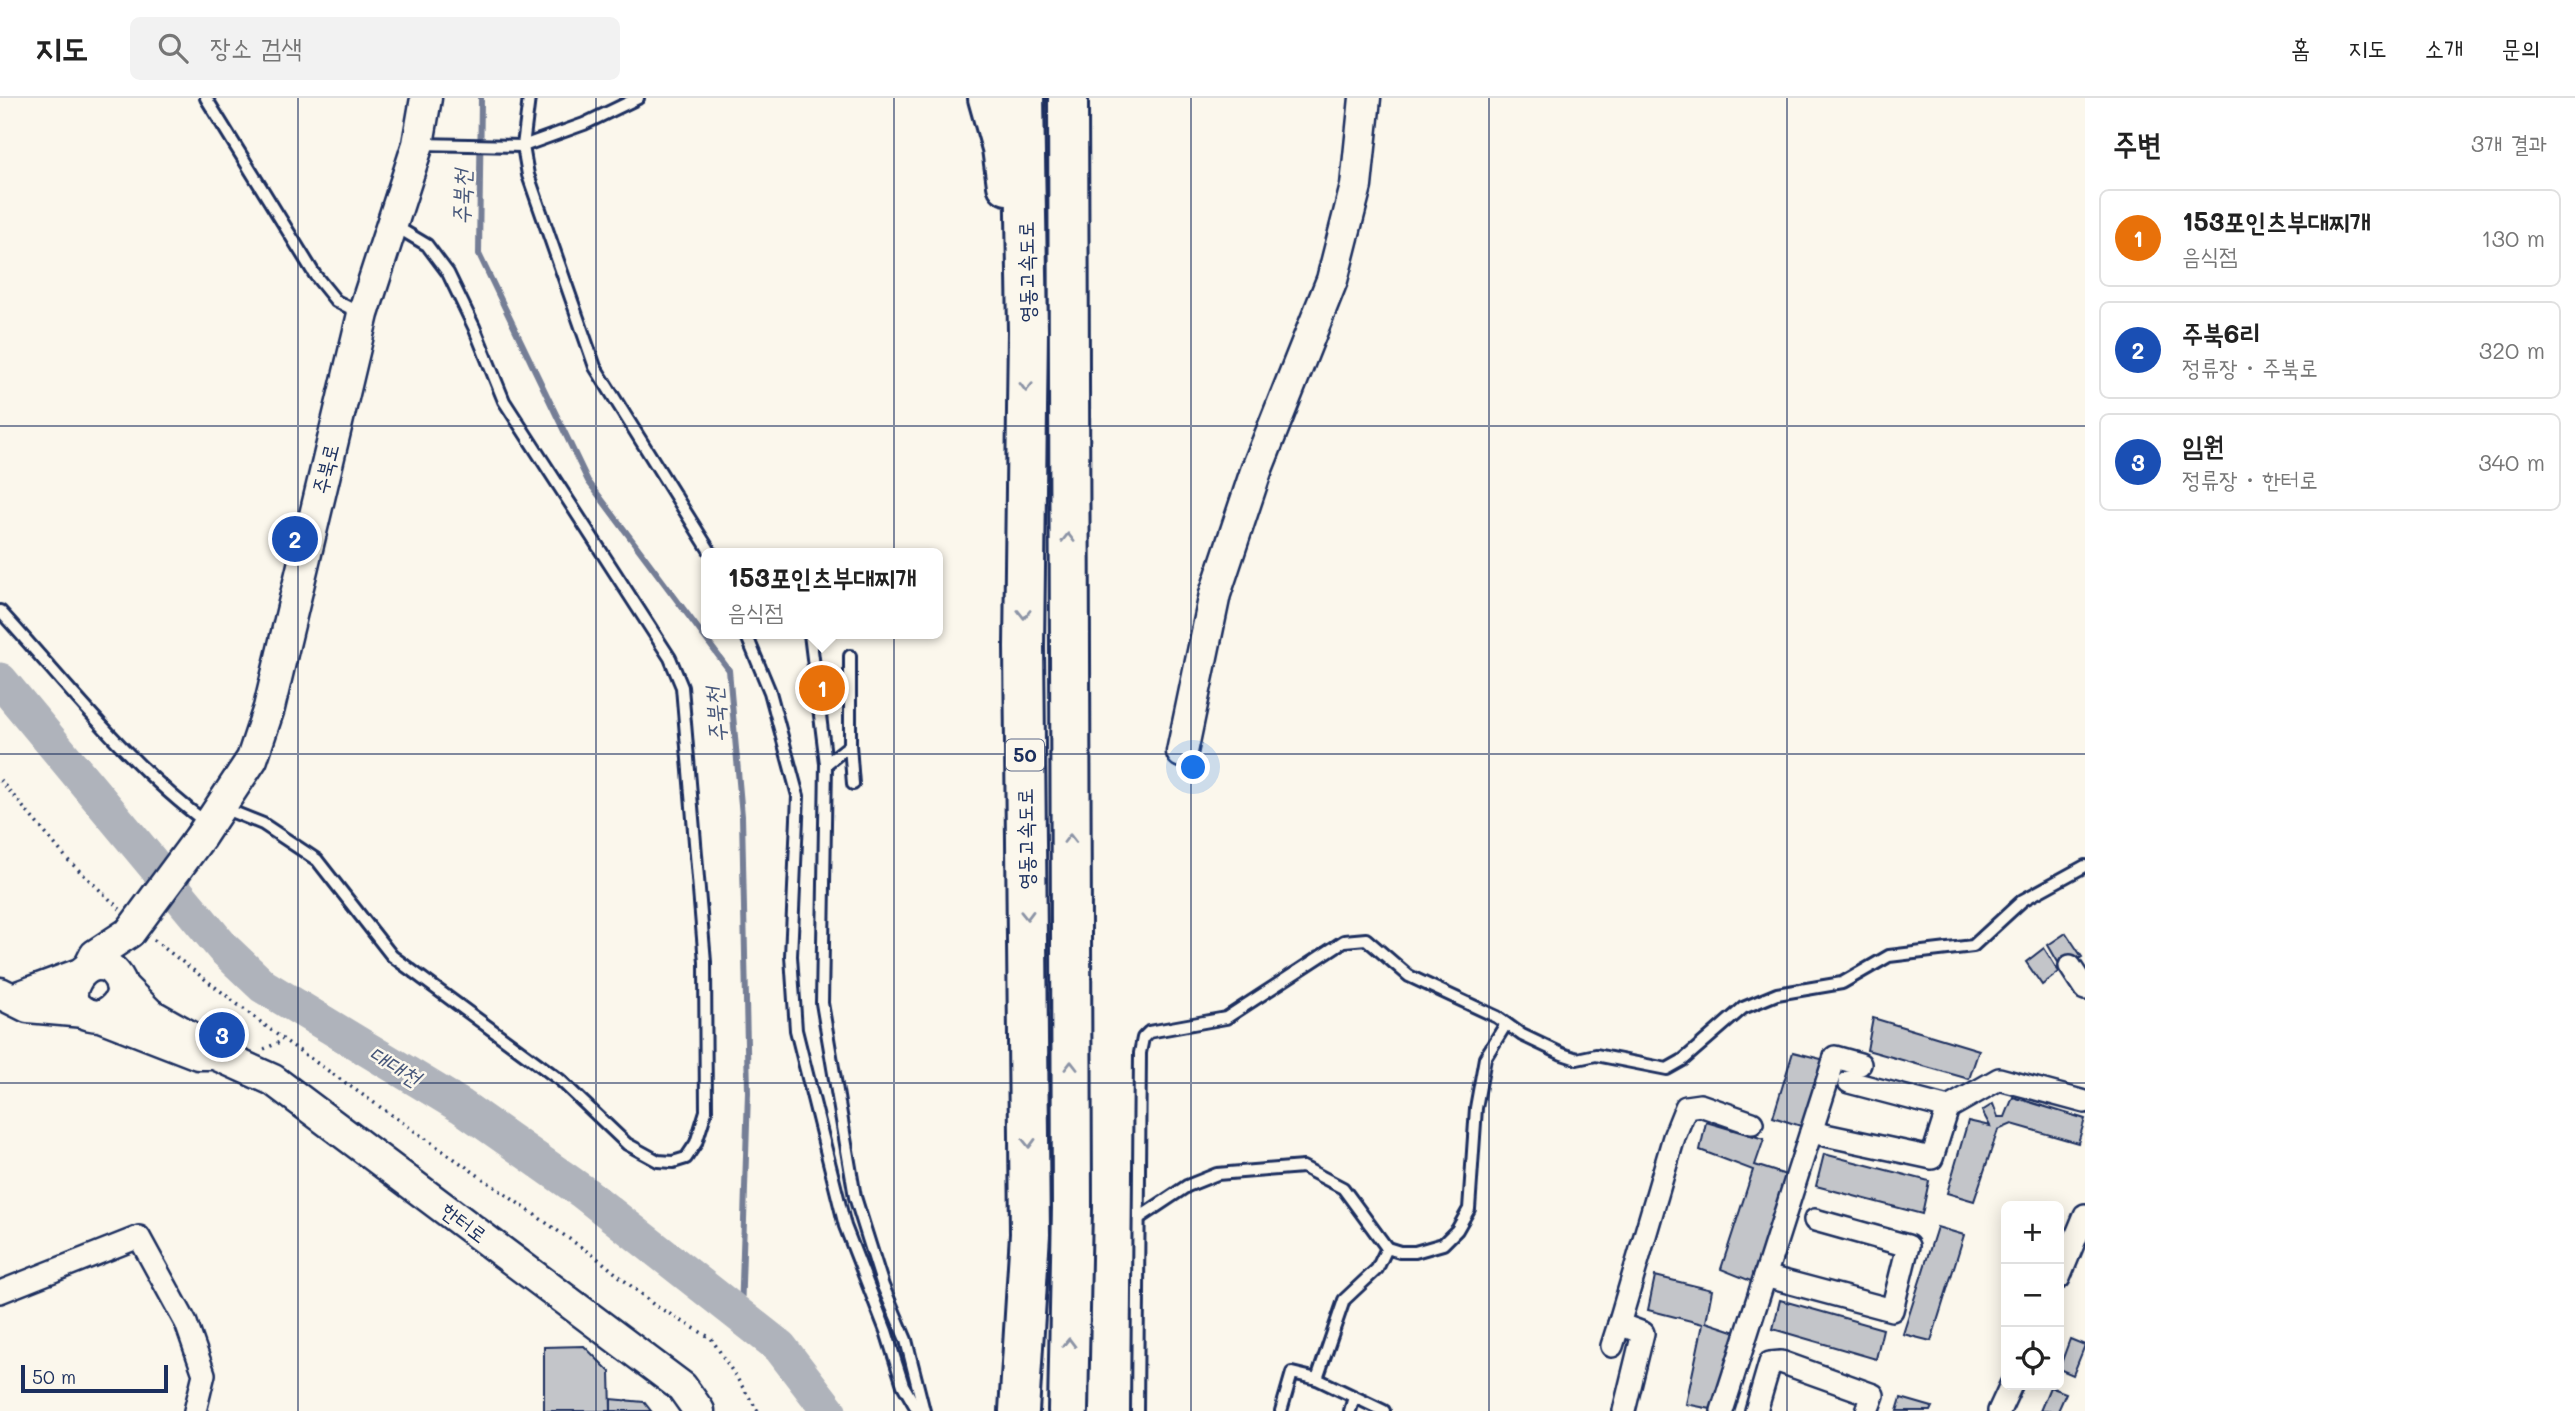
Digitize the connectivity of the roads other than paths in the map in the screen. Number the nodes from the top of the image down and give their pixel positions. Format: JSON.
{"nodes":[{"id":1,"x":206,"y":98,"type":"edge"},
{"id":2,"x":426,"y":98,"type":"edge"},
{"id":3,"x":529,"y":98,"type":"edge"},
{"id":4,"x":638,"y":98,"type":"edge"},
{"id":5,"x":988,"y":98,"type":"edge"},
{"id":6,"x":1024,"y":98,"type":"edge"},
{"id":7,"x":1068,"y":98,"type":"edge"},
{"id":8,"x":1366,"y":98,"type":"edge"},
{"id":9,"x":428,"y":145,"type":"junction"},
{"id":10,"x":523,"y":146,"type":"junction"},
{"id":11,"x":392,"y":225,"type":"junction"},
{"id":12,"x":363,"y":314,"type":"junction"},
{"id":13,"x":1028,"y":331,"type":"junction"},
{"id":14,"x":708,"y":548,"type":"edge"},
{"id":15,"x":0,"y":611,"type":"edge"},
{"id":16,"x":748,"y":639,"type":"edge"},
{"id":17,"x":811,"y":639,"type":"edge"},
{"id":18,"x":850,"y":656,"type":"dead end"},
{"id":19,"x":850,"y":745,"type":"junction"},
{"id":20,"x":1182,"y":752,"type":"dead end"},
{"id":21,"x":826,"y":764,"type":"junction"},
{"id":22,"x":853,"y":783,"type":"dead end"},
{"id":23,"x":210,"y":823,"type":"junction"},
{"id":24,"x":2085,"y":866,"type":"edge"},
{"id":25,"x":133,"y":926,"type":"junction"},
{"id":26,"x":2070,"y":966,"type":"dead end"},
{"id":27,"x":83,"y":971,"type":"junction"},
{"id":28,"x":119,"y":981,"type":"junction"},
{"id":29,"x":2085,"y":989,"type":"edge"},
{"id":30,"x":8,"y":995,"type":"edge"},
{"id":31,"x":92,"y":1014,"type":"junction"},
{"id":32,"x":1506,"y":1024,"type":"junction"},
{"id":33,"x":215,"y":1054,"type":"junction"},
{"id":34,"x":2085,"y":1102,"type":"edge"},
{"id":35,"x":1948,"y":1108,"type":"junction"},
{"id":36,"x":1752,"y":1123,"type":"dead end"},
{"id":37,"x":1811,"y":1132,"type":"junction"},
{"id":38,"x":2085,"y":1214,"type":"edge"},
{"id":39,"x":1139,"y":1217,"type":"junction"},
{"id":40,"x":1815,"y":1220,"type":"dead end"},
{"id":41,"x":1387,"y":1248,"type":"junction"},
{"id":42,"x":2077,"y":1261,"type":"edge"},
{"id":43,"x":2064,"y":1273,"type":"edge"},
{"id":44,"x":1765,"y":1276,"type":"junction"},
{"id":45,"x":0,"y":1292,"type":"edge"},
{"id":46,"x":1619,"y":1324,"type":"junction"},
{"id":47,"x":1612,"y":1346,"type":"dead end"},
{"id":48,"x":1317,"y":1379,"type":"junction"},
{"id":49,"x":2009,"y":1390,"type":"edge"},
{"id":50,"x":1354,"y":1397,"type":"junction"},
{"id":51,"x":195,"y":1411,"type":"edge"},
{"id":52,"x":699,"y":1411,"type":"edge"},
{"id":53,"x":918,"y":1411,"type":"edge"},
{"id":54,"x":924,"y":1411,"type":"edge"},
{"id":55,"x":1019,"y":1411,"type":"edge"},
{"id":56,"x":1068,"y":1411,"type":"edge"},
{"id":57,"x":1137,"y":1411,"type":"edge"},
{"id":58,"x":1280,"y":1411,"type":"edge"},
{"id":59,"x":1350,"y":1411,"type":"edge"},
{"id":60,"x":1384,"y":1411,"type":"edge"},
{"id":61,"x":1624,"y":1411,"type":"edge"},
{"id":62,"x":1721,"y":1411,"type":"edge"},
{"id":63,"x":1756,"y":1411,"type":"edge"},
{"id":64,"x":1867,"y":1411,"type":"edge"},
{"id":65,"x":1999,"y":1411,"type":"edge"}],
"edges":[{"from":1,"to":12,"type":"lane"},
{"from":2,"to":9,"type":"street","name":"주북로"},
{"from":3,"to":10,"type":"lane"},
{"from":4,"to":10,"type":"lane"},
{"from":5,"to":13,"type":"highway"},
{"from":6,"to":13,"type":"highway","name":"영동고속도로","number":"50"},
{"from":56,"to":7,"type":"highway","name":"영동고속도로","number":"50","one_way":true},
{"from":8,"to":20,"type":"street"},
{"from":9,"to":10,"type":"lane"},
{"from":9,"to":11,"type":"street","name":"주북로"},
{"from":10,"to":14,"type":"lane"},
{"from":11,"to":12,"type":"street","name":"주북로"},
{"from":11,"to":23,"type":"lane"},
{"from":12,"to":23,"type":"street","name":"주북로"},
{"from":13,"to":55,"type":"highway","name":"영동고속도로","number":"50","one_way":true},
{"from":15,"to":23,"type":"lane"},
{"from":16,"to":53,"type":"lane"},
{"from":17,"to":21,"type":"lane"},
{"from":18,"to":19,"type":"lane"},
{"from":19,"to":21,"type":"lane"},
{"from":19,"to":22,"type":"lane"},
{"from":21,"to":54,"type":"lane"},
{"from":23,"to":25,"type":"street","name":"주북로","bridge":true},
{"from":24,"to":32,"type":"lane"},
{"from":25,"to":27,"type":"street","name":"주북로"},
{"from":25,"to":28,"type":"street","name":"주북로"},
{"from":26,"to":29,"type":"street"},
{"from":27,"to":28,"type":"street"},
{"from":27,"to":30,"type":"street","name":"한터로"},
{"from":27,"to":31,"type":"street"},
{"from":28,"to":31,"type":"street"},
{"from":28,"to":33,"type":"street","name":"한터로"},
{"from":30,"to":31,"type":"street","name":"한터로"},
{"from":31,"to":33,"type":"street","name":"한터로"},
{"from":32,"to":39,"type":"lane"},
{"from":32,"to":41,"type":"lane"},
{"from":33,"to":52,"type":"street","name":"한터로"},
{"from":34,"to":35,"type":"street"},
{"from":35,"to":37,"type":"street"},
{"from":35,"to":37,"type":"street"},
{"from":36,"to":46,"type":"street"},
{"from":37,"to":44,"type":"street"},
{"from":38,"to":42,"type":"street"},
{"from":39,"to":41,"type":"lane"},
{"from":39,"to":57,"type":"lane"},
{"from":40,"to":44,"type":"street"},
{"from":41,"to":48,"type":"lane"},
{"from":42,"to":43,"type":"street"},
{"from":44,"to":62,"type":"street"},
{"from":45,"to":51,"type":"street"},
{"from":46,"to":47,"type":"street"},
{"from":46,"to":61,"type":"street"},
{"from":48,"to":50,"type":"lane"},
{"from":48,"to":58,"type":"lane"},
{"from":49,"to":65,"type":"street"},
{"from":50,"to":59,"type":"lane"},
{"from":50,"to":60,"type":"lane"},
{"from":63,"to":64,"type":"street"}]}
